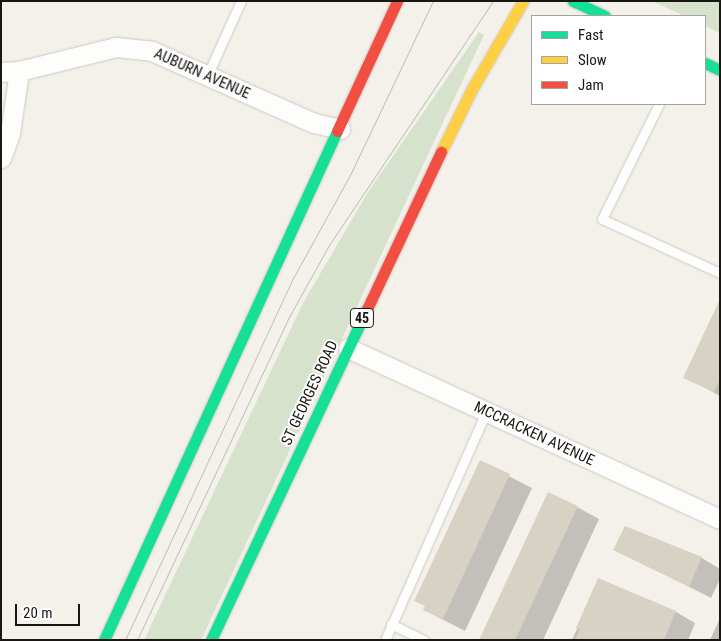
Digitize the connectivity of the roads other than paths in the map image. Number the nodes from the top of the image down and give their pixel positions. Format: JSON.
{"nodes":[{"id":1,"x":242,"y":1,"type":"edge"},
{"id":2,"x":397,"y":1,"type":"edge"},
{"id":3,"x":523,"y":1,"type":"edge"},
{"id":4,"x":573,"y":1,"type":"edge"},
{"id":5,"x":603,"y":15,"type":"edge"},
{"id":6,"x":706,"y":63,"type":"edge"},
{"id":7,"x":720,"y":70,"type":"edge"},
{"id":8,"x":10,"y":71,"type":"edge"},
{"id":9,"x":208,"y":76,"type":"junction"},
{"id":10,"x":659,"y":105,"type":"edge"},
{"id":11,"x":340,"y":129,"type":"junction"},
{"id":12,"x":1,"y":158,"type":"edge"},
{"id":13,"x":720,"y":273,"type":"edge"},
{"id":14,"x":348,"y":348,"type":"junction"},
{"id":15,"x":486,"y":412,"type":"junction"},
{"id":16,"x":720,"y":520,"type":"edge"},
{"id":17,"x":392,"y":624,"type":"junction"},
{"id":18,"x":104,"y":640,"type":"edge"},
{"id":19,"x":211,"y":640,"type":"edge"},
{"id":20,"x":385,"y":640,"type":"edge"},
{"id":21,"x":424,"y":640,"type":"edge"}],
"edges":[{"from":1,"to":9,"type":"lane"},
{"from":2,"to":11,"type":"main road"},
{"from":3,"to":14,"type":"main road","name":"ST GEORGES ROAD","number":"45"},
{"from":4,"to":5,"type":"main road"},
{"from":6,"to":7,"type":"main road"},
{"from":8,"to":9,"type":"street","name":"AUBURN AVENUE"},
{"from":8,"to":12,"type":"street"},
{"from":9,"to":11,"type":"street","name":"AUBURN AVENUE"},
{"from":10,"to":13,"type":"lane"},
{"from":11,"to":18,"type":"main road"},
{"from":14,"to":15,"type":"street","name":"MCCRACKEN AVENUE"},
{"from":14,"to":19,"type":"main road","name":"ST GEORGES ROAD","number":"45"},
{"from":15,"to":16,"type":"street","name":"MCCRACKEN AVENUE"},
{"from":15,"to":17,"type":"lane"},
{"from":17,"to":20,"type":"lane"},
{"from":17,"to":21,"type":"lane"}]}
